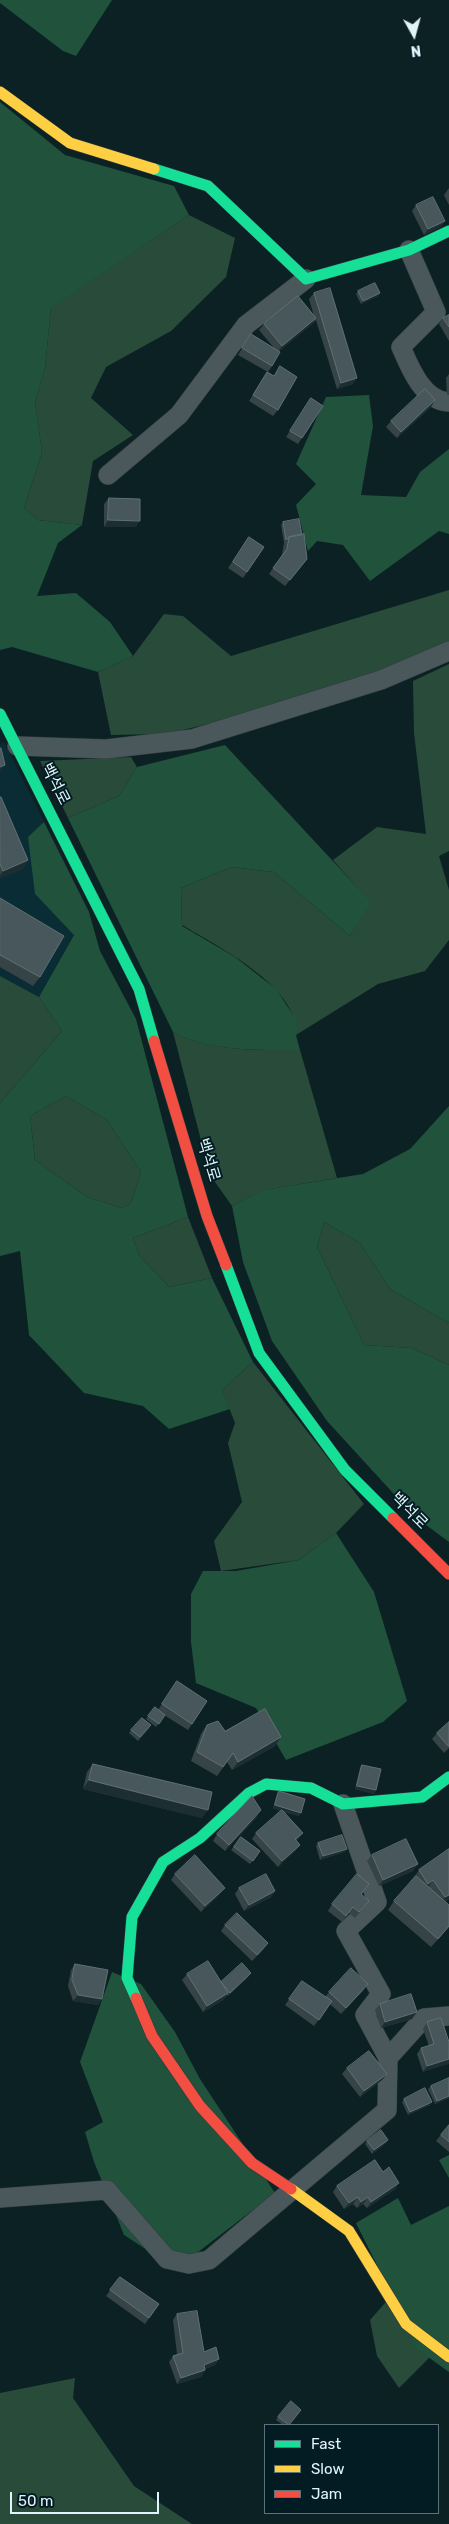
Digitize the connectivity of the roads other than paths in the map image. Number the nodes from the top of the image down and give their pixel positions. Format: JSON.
{"nodes":[{"id":1,"x":0,"y":92,"type":"edge"},
{"id":2,"x":449,"y":231,"type":"edge"},
{"id":3,"x":409,"y":250,"type":"junction"},
{"id":4,"x":306,"y":279,"type":"junction"},
{"id":5,"x":449,"y":402,"type":"edge"},
{"id":6,"x":108,"y":475,"type":"dead end"},
{"id":7,"x":449,"y":651,"type":"edge"},
{"id":8,"x":0,"y":714,"type":"edge"},
{"id":9,"x":18,"y":746,"type":"junction"},
{"id":10,"x":449,"y":1574,"type":"edge"},
{"id":11,"x":449,"y":1777,"type":"edge"},
{"id":12,"x":343,"y":1804,"type":"junction"},
{"id":13,"x":449,"y":2016,"type":"edge"},
{"id":14,"x":388,"y":2058,"type":"junction"},
{"id":15,"x":293,"y":2190,"type":"junction"},
{"id":16,"x":0,"y":2198,"type":"edge"},
{"id":17,"x":449,"y":2357,"type":"edge"}],
"edges":[{"from":1,"to":4,"type":"street"},
{"from":2,"to":3,"type":"street"},
{"from":3,"to":4,"type":"street"},
{"from":3,"to":5,"type":"street"},
{"from":4,"to":6,"type":"street"},
{"from":7,"to":9,"type":"street"},
{"from":8,"to":9,"type":"street","name":"백석로"},
{"from":9,"to":10,"type":"street","name":"백석로"},
{"from":11,"to":12,"type":"street"},
{"from":12,"to":14,"type":"street"},
{"from":12,"to":15,"type":"street"},
{"from":13,"to":14,"type":"street"},
{"from":14,"to":15,"type":"street"},
{"from":15,"to":16,"type":"street"},
{"from":15,"to":17,"type":"street"}]}
